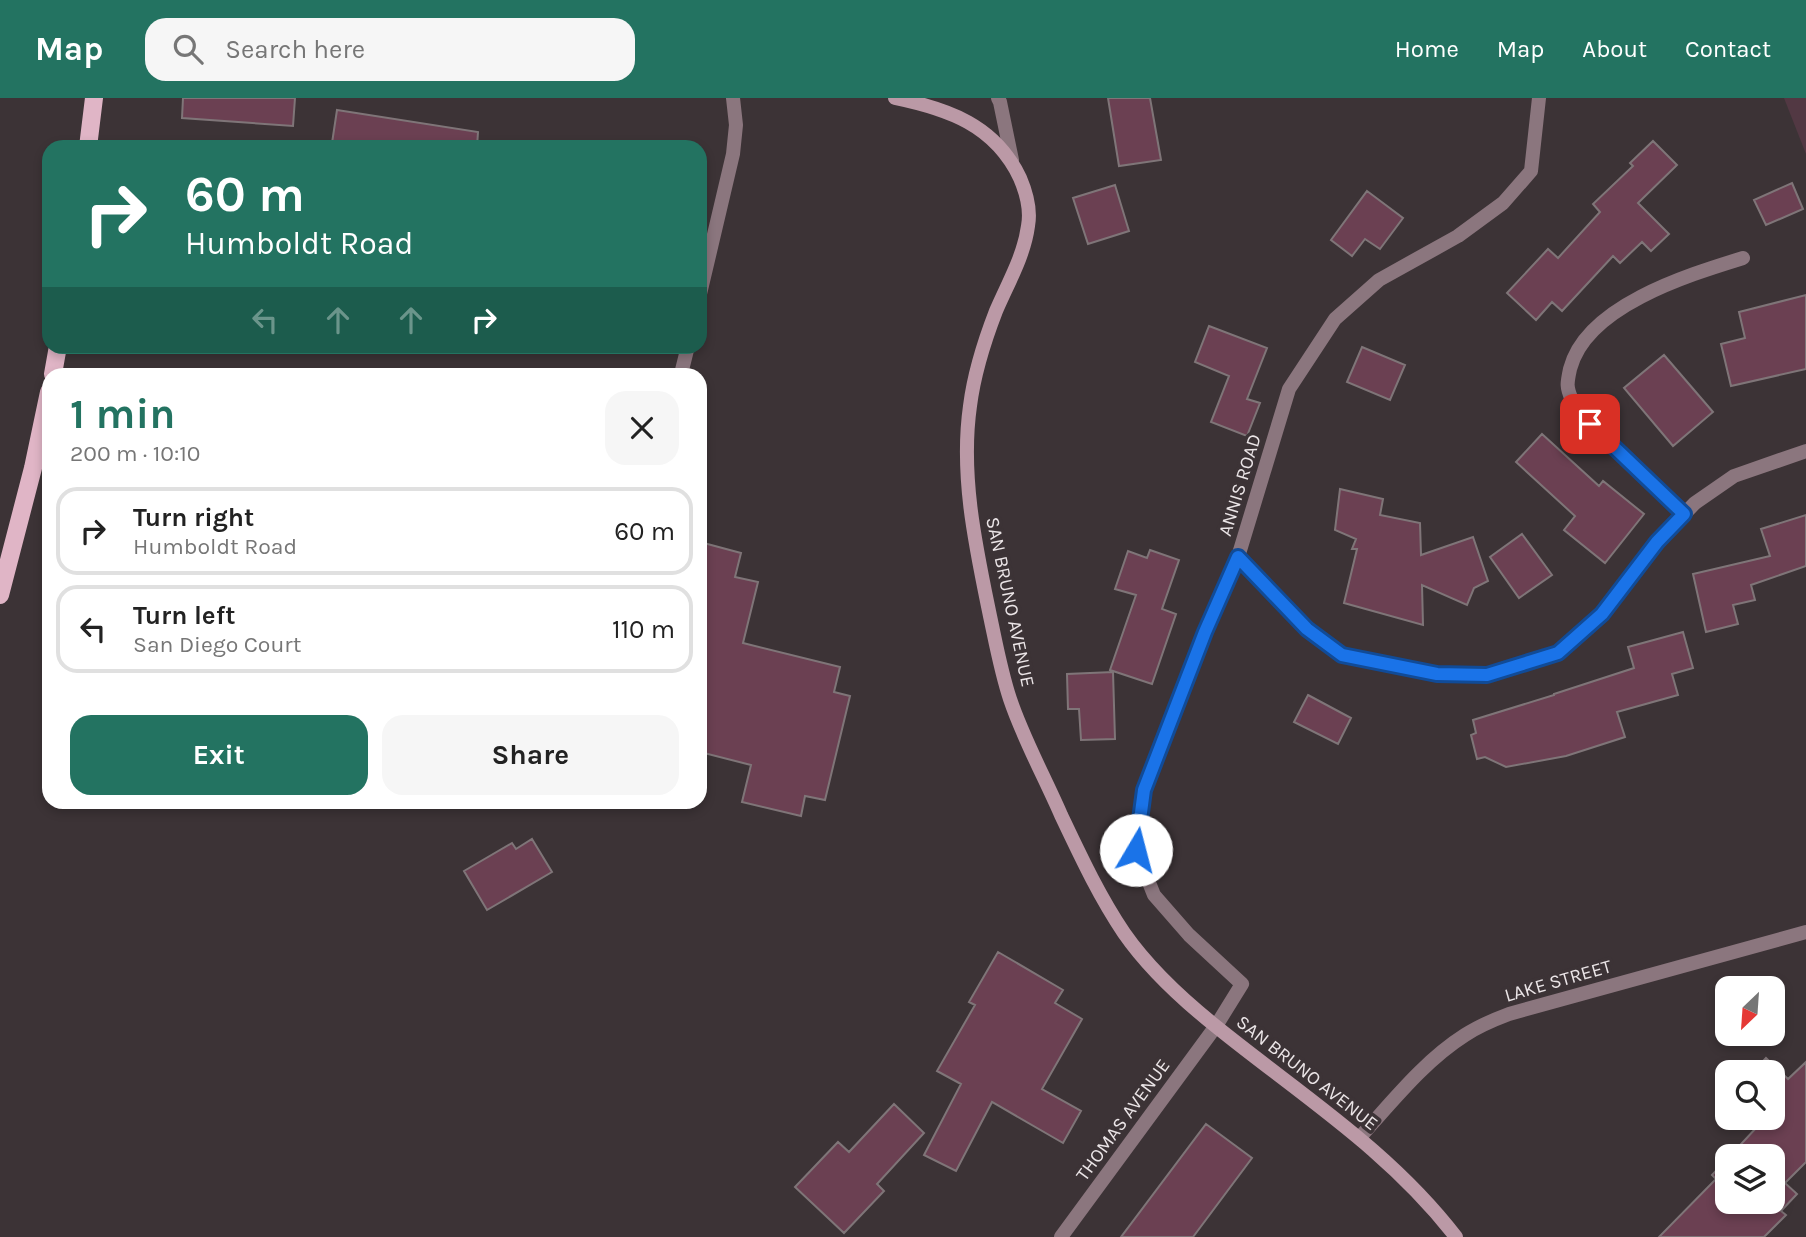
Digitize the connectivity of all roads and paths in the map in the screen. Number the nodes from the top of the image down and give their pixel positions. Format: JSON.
{"nodes":[{"id":1,"x":94,"y":98,"type":"edge"},
{"id":2,"x":733,"y":98,"type":"edge"},
{"id":3,"x":895,"y":98,"type":"edge"},
{"id":4,"x":998,"y":98,"type":"edge"},
{"id":5,"x":1539,"y":98,"type":"edge"},
{"id":6,"x":89,"y":140,"type":"edge"},
{"id":7,"x":1012,"y":160,"type":"junction"},
{"id":8,"x":1743,"y":258,"type":"dead end"},
{"id":9,"x":707,"y":264,"type":"edge"},
{"id":10,"x":42,"y":425,"type":"edge"},
{"id":11,"x":1802,"y":456,"type":"edge"},
{"id":12,"x":1684,"y":514,"type":"junction"},
{"id":13,"x":1238,"y":557,"type":"junction"},
{"id":14,"x":0,"y":595,"type":"edge"},
{"id":15,"x":1806,"y":932,"type":"edge"},
{"id":16,"x":1216,"y":1026,"type":"junction"},
{"id":17,"x":1360,"y":1137,"type":"junction"},
{"id":18,"x":1061,"y":1237,"type":"edge"},
{"id":19,"x":1456,"y":1237,"type":"edge"}],
"edges":[{"from":1,"to":6,"type":"main road"},
{"from":2,"to":9,"type":"street"},
{"from":3,"to":7,"type":"street","name":"SAN BRUNO AVENUE"},
{"from":4,"to":7,"type":"street"},
{"from":5,"to":13,"type":"street","name":"ANNIS ROAD"},
{"from":7,"to":16,"type":"street","name":"SAN BRUNO AVENUE"},
{"from":8,"to":12,"type":"street"},
{"from":10,"to":14,"type":"main road"},
{"from":11,"to":12,"type":"street"},
{"from":12,"to":13,"type":"street"},
{"from":13,"to":16,"type":"street","name":"ANNIS ROAD"},
{"from":15,"to":17,"type":"street","name":"LAKE STREET"},
{"from":16,"to":17,"type":"street","name":"SAN BRUNO AVENUE"},
{"from":16,"to":18,"type":"street","name":"THOMAS AVENUE"},
{"from":17,"to":19,"type":"street","name":"SAN BRUNO AVENUE"}]}
